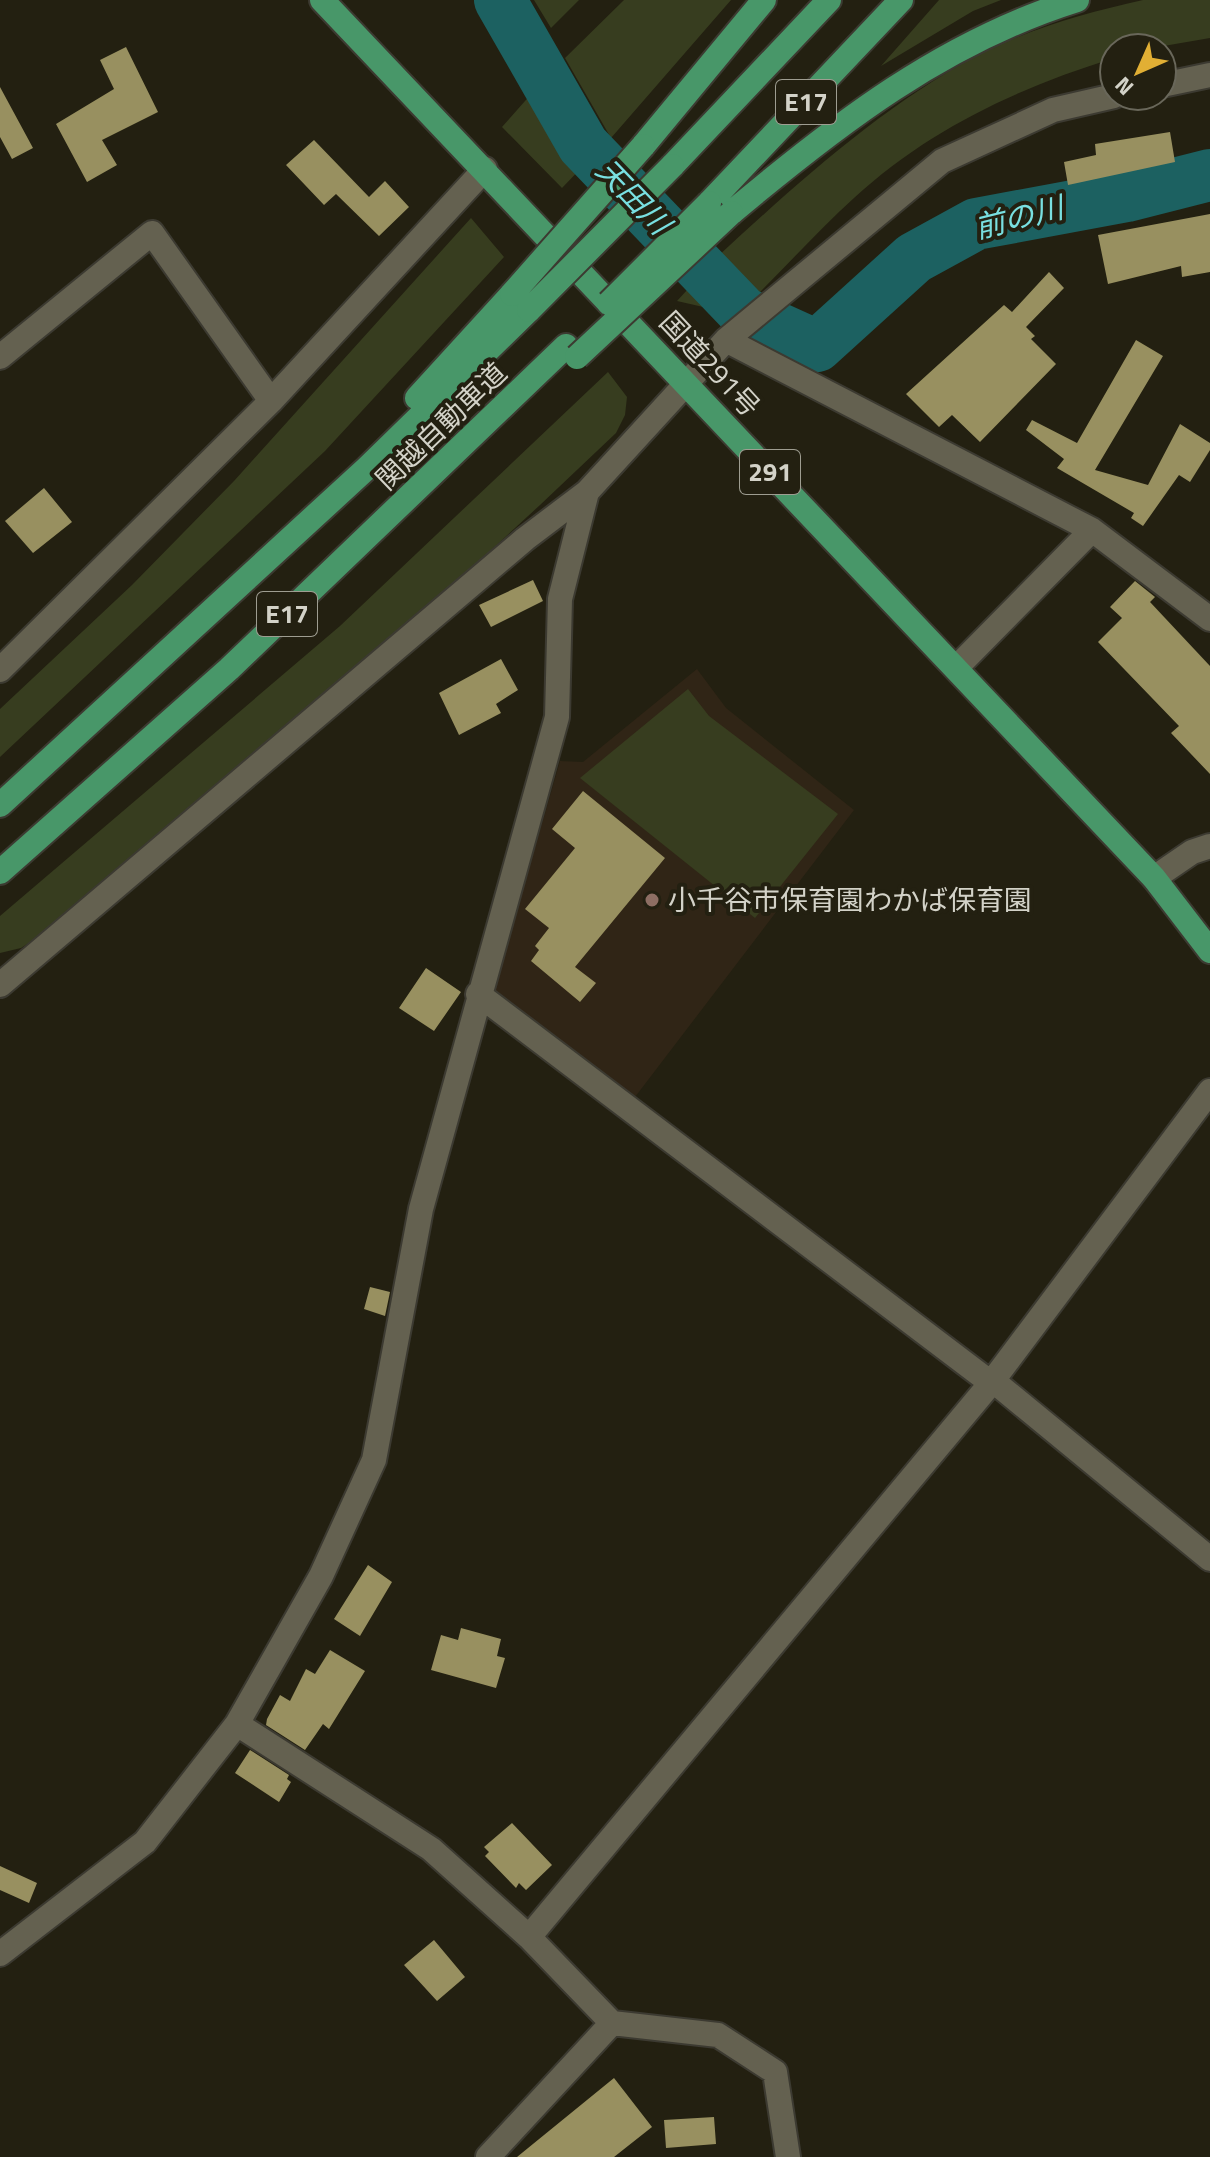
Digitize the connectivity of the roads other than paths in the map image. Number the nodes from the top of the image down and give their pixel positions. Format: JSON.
{"nodes":[{"id":1,"x":322,"y":0,"type":"edge"},
{"id":2,"x":764,"y":0,"type":"edge"},
{"id":3,"x":829,"y":0,"type":"edge"},
{"id":4,"x":901,"y":0,"type":"edge"},
{"id":5,"x":1077,"y":0,"type":"edge"},
{"id":6,"x":1210,"y":75,"type":"edge"},
{"id":7,"x":1178,"y":82,"type":"edge"},
{"id":8,"x":1098,"y":100,"type":"edge"},
{"id":9,"x":485,"y":169,"type":"junction"},
{"id":10,"x":720,"y":208,"type":"junction"},
{"id":11,"x":521,"y":302,"type":"junction"},
{"id":12,"x":726,"y":340,"type":"junction"},
{"id":13,"x":0,"y":357,"type":"edge"},
{"id":14,"x":688,"y":384,"type":"junction"},
{"id":15,"x":271,"y":401,"type":"junction"},
{"id":16,"x":587,"y":492,"type":"junction"},
{"id":17,"x":1092,"y":530,"type":"junction"},
{"id":18,"x":1210,"y":619,"type":"edge"},
{"id":19,"x":956,"y":668,"type":"junction"},
{"id":20,"x":0,"y":670,"type":"edge"},
{"id":21,"x":0,"y":805,"type":"edge"},
{"id":22,"x":1210,"y":846,"type":"edge"},
{"id":23,"x":0,"y":872,"type":"edge"},
{"id":24,"x":1154,"y":878,"type":"junction"},
{"id":25,"x":1210,"y":951,"type":"edge"},
{"id":26,"x":0,"y":985,"type":"edge"},
{"id":27,"x":478,"y":994,"type":"junction"},
{"id":28,"x":1210,"y":1091,"type":"edge"},
{"id":29,"x":991,"y":1381,"type":"junction"},
{"id":30,"x":1210,"y":1559,"type":"edge"},
{"id":31,"x":237,"y":1724,"type":"junction"},
{"id":32,"x":529,"y":1937,"type":"junction"},
{"id":33,"x":0,"y":1954,"type":"edge"},
{"id":34,"x":612,"y":2023,"type":"junction"},
{"id":35,"x":488,"y":2157,"type":"edge"},
{"id":36,"x":788,"y":2157,"type":"edge"}],
"edges":[{"from":1,"to":9,"type":"highway","name":"国道291号","number":"291"},
{"from":2,"to":11,"type":"highway","bridge":true},
{"from":3,"to":11,"type":"highway","name":"関越自動車道","number":"E17","bridge":true},
{"from":4,"to":10,"type":"highway","name":"関越自動車道","number":"E17"},
{"from":5,"to":10,"type":"highway"},
{"from":6,"to":7,"type":"street"},
{"from":8,"to":12,"type":"street"},
{"from":9,"to":14,"type":"highway","name":"国道291号","number":"291"},
{"from":9,"to":15,"type":"street"},
{"from":10,"to":23,"type":"highway","name":"関越自動車道","number":"E17","bridge":true},
{"from":11,"to":21,"type":"highway","name":"関越自動車道","number":"E17"},
{"from":12,"to":14,"type":"street"},
{"from":12,"to":17,"type":"street"},
{"from":13,"to":15,"type":"street"},
{"from":14,"to":16,"type":"street"},
{"from":14,"to":19,"type":"highway","name":"国道291号","number":"291"},
{"from":15,"to":20,"type":"street"},
{"from":16,"to":26,"type":"street"},
{"from":16,"to":27,"type":"street"},
{"from":17,"to":18,"type":"street"},
{"from":17,"to":19,"type":"street"},
{"from":19,"to":24,"type":"highway","name":"国道291号","number":"291"},
{"from":22,"to":24,"type":"street"},
{"from":24,"to":25,"type":"highway","name":"国道291号","number":"291"},
{"from":27,"to":29,"type":"street"},
{"from":27,"to":31,"type":"street"},
{"from":28,"to":29,"type":"street"},
{"from":29,"to":30,"type":"street"},
{"from":29,"to":32,"type":"street"},
{"from":31,"to":32,"type":"street"},
{"from":31,"to":33,"type":"street"},
{"from":32,"to":34,"type":"street"},
{"from":34,"to":35,"type":"street"},
{"from":34,"to":36,"type":"street"}]}
